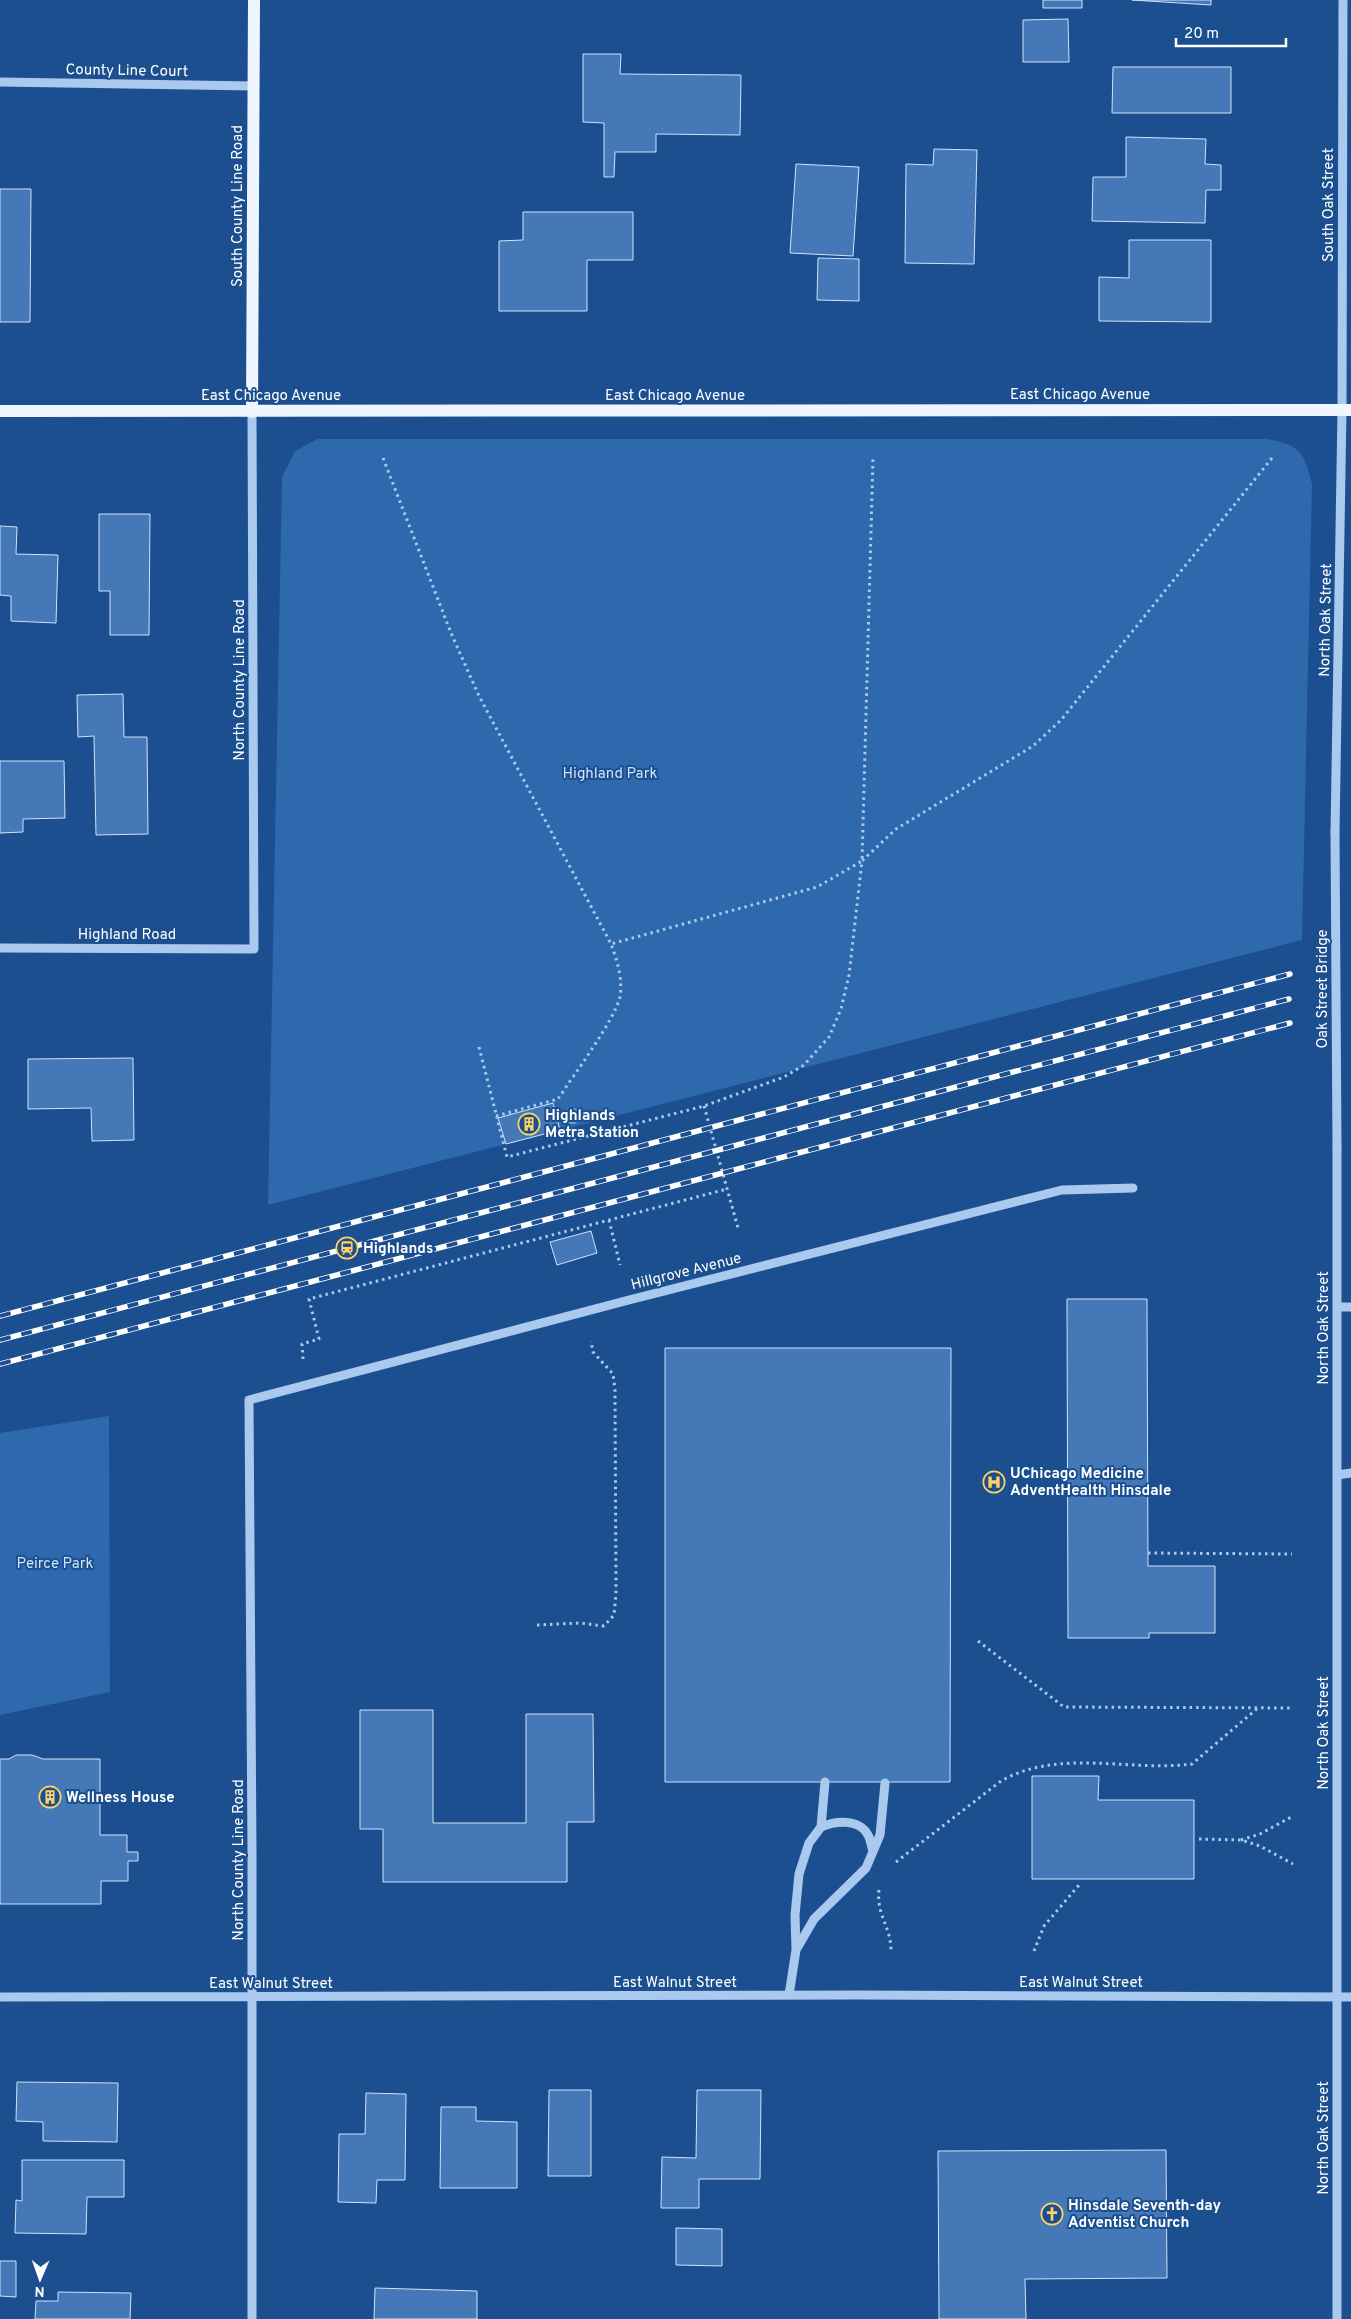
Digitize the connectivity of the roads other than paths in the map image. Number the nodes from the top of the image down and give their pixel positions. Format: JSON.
{"nodes":[{"id":1,"x":254,"y":0,"type":"edge"},
{"id":2,"x":1343,"y":0,"type":"edge"},
{"id":3,"x":0,"y":82,"type":"edge"},
{"id":4,"x":254,"y":86,"type":"junction"},
{"id":5,"x":1346,"y":410,"type":"edge"},
{"id":6,"x":0,"y":411,"type":"edge"},
{"id":7,"x":252,"y":412,"type":"junction"},
{"id":8,"x":1335,"y":832,"type":"joint"},
{"id":9,"x":0,"y":948,"type":"edge"},
{"id":10,"x":254,"y":949,"type":"joint"},
{"id":11,"x":1337,"y":1146,"type":"joint"},
{"id":12,"x":1133,"y":1188,"type":"dead end"},
{"id":13,"x":1337,"y":1307,"type":"junction"},
{"id":14,"x":1351,"y":1307,"type":"edge"},
{"id":15,"x":249,"y":1400,"type":"joint"},
{"id":16,"x":1351,"y":1473,"type":"edge"},
{"id":17,"x":1337,"y":1475,"type":"junction"},
{"id":18,"x":825,"y":1782,"type":"dead end"},
{"id":19,"x":886,"y":1783,"type":"dead end"},
{"id":20,"x":821,"y":1827,"type":"junction"},
{"id":21,"x":873,"y":1852,"type":"junction"},
{"id":22,"x":796,"y":1950,"type":"junction"},
{"id":23,"x":789,"y":1995,"type":"junction"},
{"id":24,"x":0,"y":1997,"type":"edge"},
{"id":25,"x":252,"y":1997,"type":"junction"},
{"id":26,"x":1337,"y":1997,"type":"junction"},
{"id":27,"x":1351,"y":1997,"type":"edge"},
{"id":28,"x":252,"y":2319,"type":"edge"},
{"id":29,"x":1337,"y":2319,"type":"edge"}],
"edges":[{"from":1,"to":4,"type":"main road","name":"South County Line Road"},
{"from":2,"to":5,"type":"street","name":"South Oak Street"},
{"from":3,"to":4,"type":"street","name":"County Line Court"},
{"from":4,"to":7,"type":"main road","name":"South County Line Road"},
{"from":5,"to":7,"type":"main road","name":"East Chicago Avenue"},
{"from":5,"to":8,"type":"street","name":"North Oak Street"},
{"from":6,"to":7,"type":"main road","name":"East Chicago Avenue"},
{"from":7,"to":10,"type":"street","name":"North County Line Road"},
{"from":8,"to":11,"type":"street","name":"Oak Street Bridge","bridge":true},
{"from":9,"to":10,"type":"street","name":"Highland Road"},
{"from":11,"to":13,"type":"street","name":"North Oak Street"},
{"from":12,"to":15,"type":"street","name":"Hillgrove Avenue"},
{"from":13,"to":14,"type":"street"},
{"from":13,"to":17,"type":"street","name":"North Oak Street"},
{"from":15,"to":25,"type":"street","name":"North County Line Road"},
{"from":16,"to":17,"type":"street"},
{"from":17,"to":26,"type":"street","name":"North Oak Street"},
{"from":18,"to":20,"type":"street"},
{"from":19,"to":21,"type":"street"},
{"from":20,"to":21,"type":"street"},
{"from":20,"to":22,"type":"street"},
{"from":21,"to":22,"type":"street"},
{"from":22,"to":23,"type":"street"},
{"from":23,"to":25,"type":"street","name":"East Walnut Street"},
{"from":23,"to":26,"type":"street","name":"East Walnut Street"},
{"from":24,"to":25,"type":"street","name":"East Walnut Street"},
{"from":25,"to":28,"type":"street","name":"North County Line Road"},
{"from":26,"to":27,"type":"street","name":"East Walnut Street"},
{"from":26,"to":29,"type":"street","name":"North Oak Street"}]}
